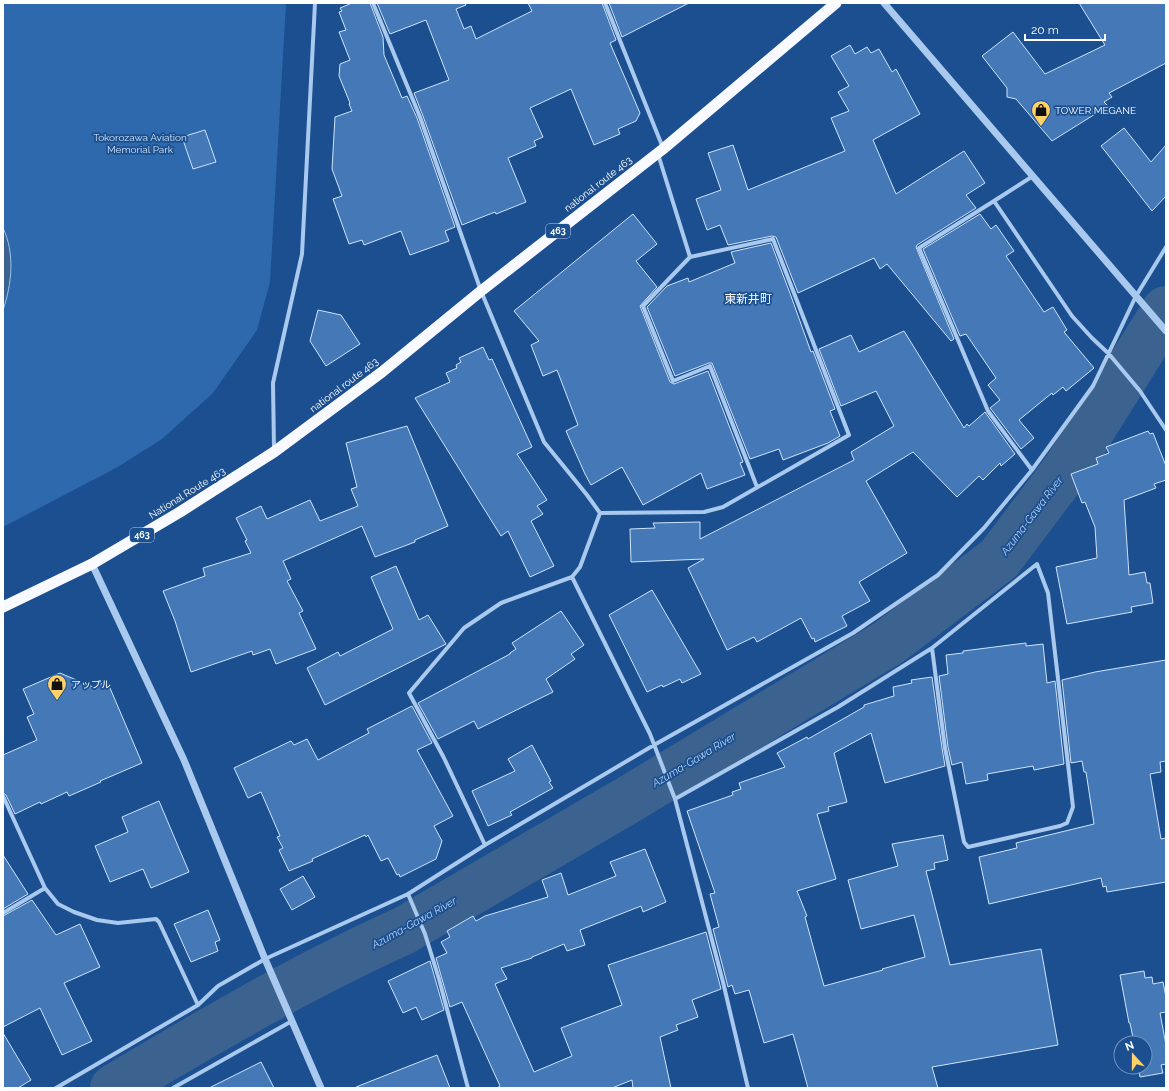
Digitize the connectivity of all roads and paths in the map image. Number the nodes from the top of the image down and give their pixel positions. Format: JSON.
{"nodes":[{"id":1,"x":315,"y":3,"type":"edge"},
{"id":2,"x":373,"y":3,"type":"edge"},
{"id":3,"x":605,"y":3,"type":"edge"},
{"id":4,"x":836,"y":3,"type":"edge"},
{"id":5,"x":884,"y":3,"type":"edge"},
{"id":6,"x":660,"y":151,"type":"junction"},
{"id":7,"x":1033,"y":176,"type":"junction"},
{"id":8,"x":994,"y":201,"type":"junction"},
{"id":9,"x":1166,"y":247,"type":"edge"},
{"id":10,"x":690,"y":257,"type":"junction"},
{"id":11,"x":480,"y":291,"type":"junction"},
{"id":12,"x":1136,"y":296,"type":"junction"},
{"id":13,"x":1166,"y":331,"type":"edge"},
{"id":14,"x":1109,"y":354,"type":"junction"},
{"id":15,"x":1166,"y":430,"type":"edge"},
{"id":16,"x":274,"y":452,"type":"junction"},
{"id":17,"x":1032,"y":470,"type":"junction"},
{"id":18,"x":757,"y":487,"type":"junction"},
{"id":19,"x":600,"y":513,"type":"junction"},
{"id":20,"x":92,"y":564,"type":"junction"},
{"id":21,"x":572,"y":577,"type":"junction"},
{"id":22,"x":3,"y":607,"type":"edge"},
{"id":23,"x":932,"y":648,"type":"junction"},
{"id":24,"x":654,"y":745,"type":"junction"},
{"id":25,"x":3,"y":796,"type":"edge"},
{"id":26,"x":675,"y":799,"type":"junction"},
{"id":27,"x":485,"y":845,"type":"junction"},
{"id":28,"x":45,"y":888,"type":"junction"},
{"id":29,"x":408,"y":894,"type":"junction"},
{"id":30,"x":3,"y":914,"type":"edge"},
{"id":31,"x":266,"y":959,"type":"junction"},
{"id":32,"x":198,"y":1005,"type":"junction"},
{"id":33,"x":293,"y":1021,"type":"junction"},
{"id":34,"x":56,"y":1088,"type":"edge"},
{"id":35,"x":173,"y":1088,"type":"edge"},
{"id":36,"x":321,"y":1088,"type":"edge"},
{"id":37,"x":468,"y":1088,"type":"edge"},
{"id":38,"x":748,"y":1088,"type":"edge"}],
"edges":[{"from":1,"to":16,"type":"street"},
{"from":2,"to":11,"type":"street"},
{"from":3,"to":6,"type":"street"},
{"from":4,"to":6,"type":"highway","name":"national route 463","number":"463"},
{"from":5,"to":7,"type":"street"},
{"from":6,"to":10,"type":"street"},
{"from":6,"to":11,"type":"highway","name":"national route 463","number":"463"},
{"from":7,"to":8,"type":"street"},
{"from":7,"to":12,"type":"street"},
{"from":8,"to":14,"type":"street"},
{"from":8,"to":17,"type":"street"},
{"from":9,"to":12,"type":"street"},
{"from":10,"to":18,"type":"street"},
{"from":10,"to":18,"type":"street"},
{"from":11,"to":16,"type":"highway","name":"national route 463","number":"463"},
{"from":11,"to":19,"type":"street"},
{"from":12,"to":13,"type":"street"},
{"from":12,"to":14,"type":"street"},
{"from":14,"to":15,"type":"street"},
{"from":14,"to":17,"type":"street"},
{"from":16,"to":20,"type":"highway","name":"National Route 463","number":"463"},
{"from":17,"to":24,"type":"street"},
{"from":18,"to":19,"type":"street"},
{"from":19,"to":21,"type":"street"},
{"from":20,"to":22,"type":"highway","name":"National Route 463","number":"463"},
{"from":20,"to":31,"type":"street"},
{"from":21,"to":24,"type":"street"},
{"from":21,"to":27,"type":"street"},
{"from":23,"to":23,"type":"street"},
{"from":23,"to":26,"type":"street"},
{"from":24,"to":26,"type":"street"},
{"from":24,"to":27,"type":"street"},
{"from":25,"to":28,"type":"street"},
{"from":26,"to":38,"type":"street"},
{"from":27,"to":29,"type":"street"},
{"from":28,"to":30,"type":"street"},
{"from":28,"to":32,"type":"street"},
{"from":29,"to":31,"type":"street"},
{"from":29,"to":37,"type":"street"},
{"from":31,"to":32,"type":"street"},
{"from":31,"to":33,"type":"street"},
{"from":32,"to":34,"type":"street"},
{"from":33,"to":35,"type":"street"},
{"from":33,"to":36,"type":"street"}]}
